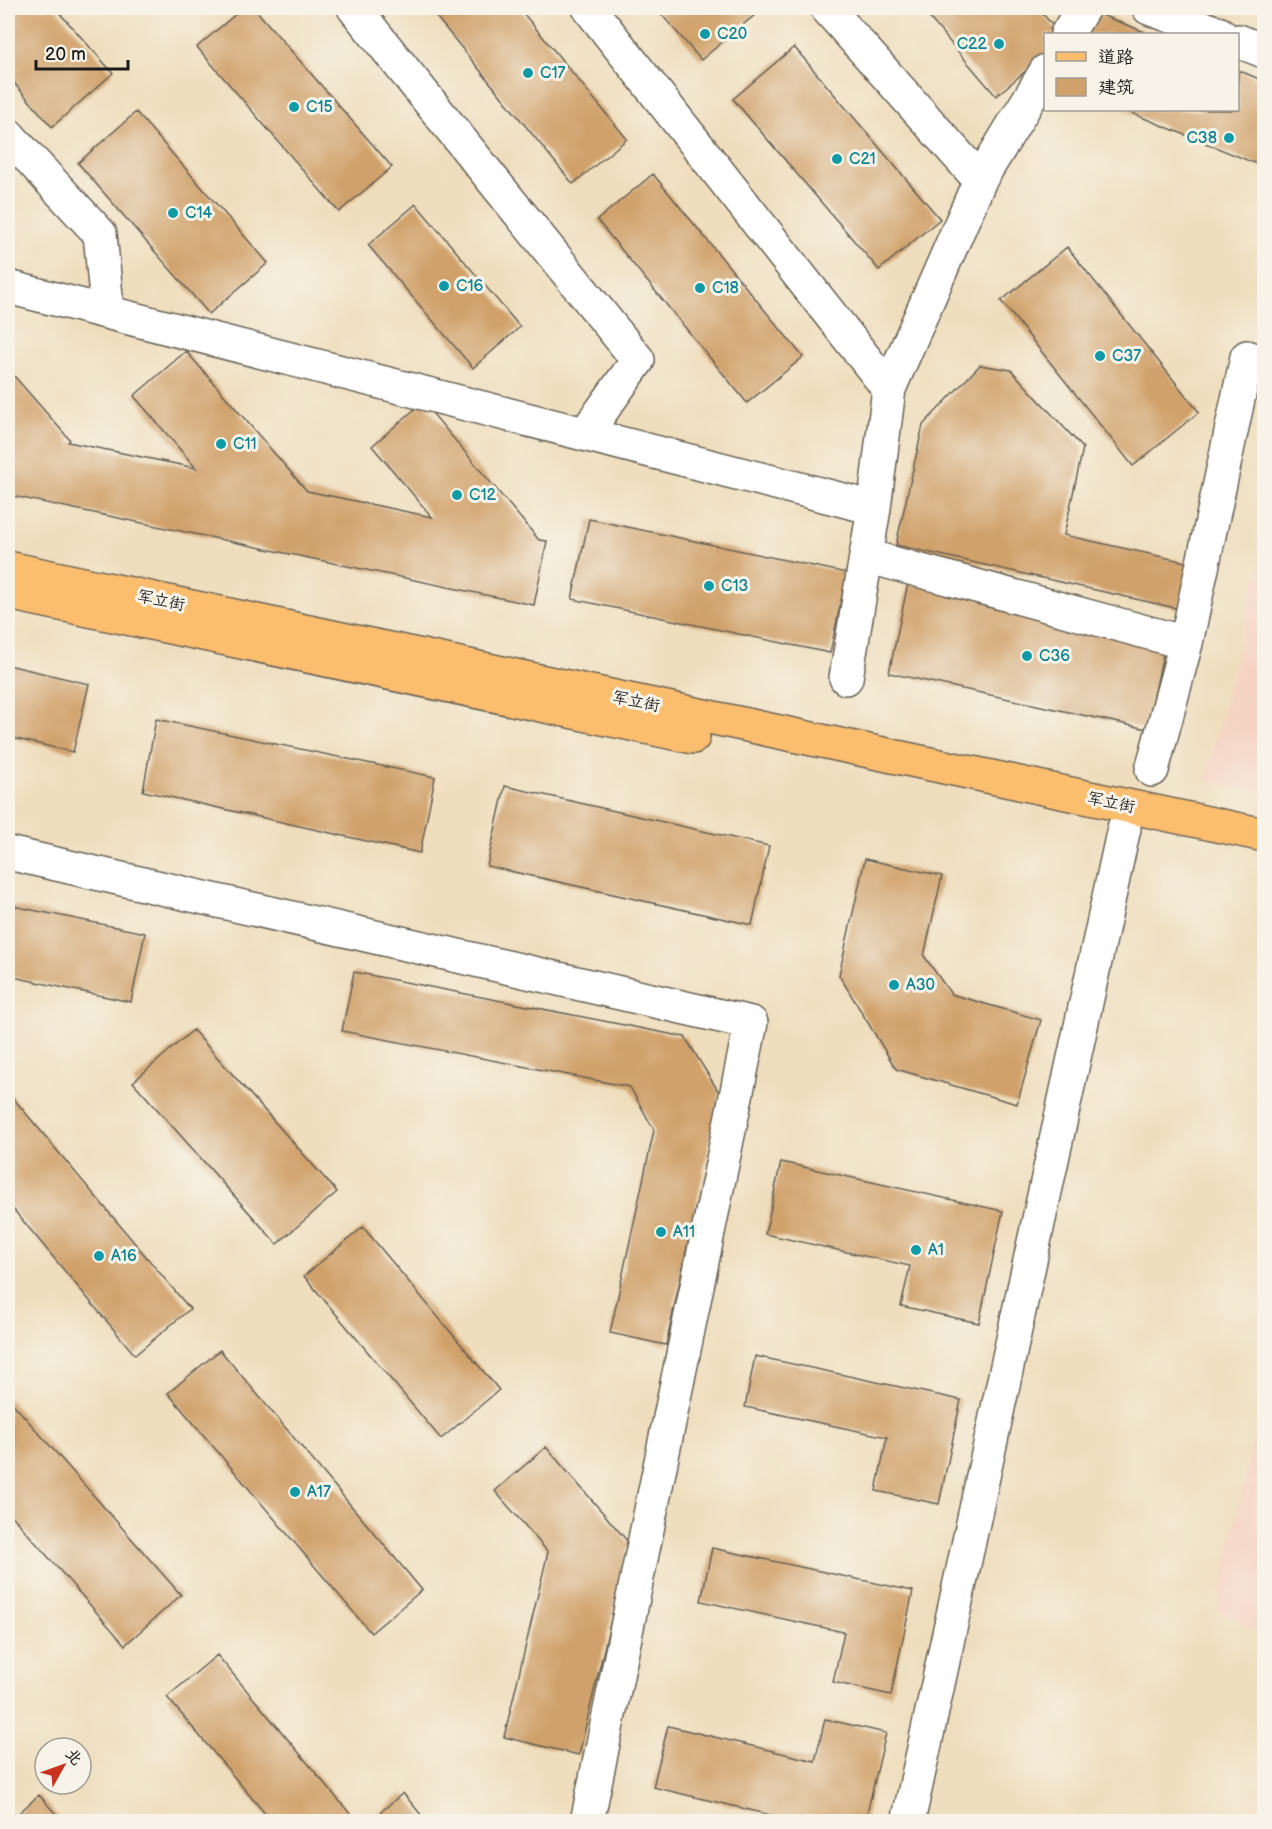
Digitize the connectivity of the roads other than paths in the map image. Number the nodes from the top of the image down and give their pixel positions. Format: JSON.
{"nodes":[{"id":1,"x":354,"y":8,"type":"edge"},
{"id":2,"x":589,"y":8,"type":"edge"},
{"id":3,"x":827,"y":8,"type":"edge"},
{"id":4,"x":1083,"y":8,"type":"edge"},
{"id":5,"x":1149,"y":8,"type":"edge"},
{"id":6,"x":1068,"y":33,"type":"edge"},
{"id":7,"x":1217,"y":33,"type":"edge"},
{"id":8,"x":1239,"y":41,"type":"edge"},
{"id":9,"x":1264,"y":51,"type":"edge"},
{"id":10,"x":1044,"y":74,"type":"edge"},
{"id":11,"x":8,"y":135,"type":"edge"},
{"id":12,"x":980,"y":180,"type":"junction"},
{"id":13,"x":8,"y":287,"type":"edge"},
{"id":14,"x":102,"y":311,"type":"junction"},
{"id":15,"x":1264,"y":363,"type":"edge"},
{"id":16,"x":889,"y":389,"type":"junction"},
{"id":17,"x":585,"y":434,"type":"junction"},
{"id":18,"x":874,"y":508,"type":"junction"},
{"id":19,"x":866,"y":556,"type":"junction"},
{"id":20,"x":8,"y":568,"type":"edge"},
{"id":21,"x":8,"y":593,"type":"edge"},
{"id":22,"x":1186,"y":643,"type":"junction"},
{"id":23,"x":846,"y":678,"type":"dead end"},
{"id":24,"x":1152,"y":770,"type":"dead end"},
{"id":25,"x":1124,"y":828,"type":"junction"},
{"id":26,"x":1264,"y":835,"type":"edge"},
{"id":27,"x":8,"y":853,"type":"edge"},
{"id":28,"x":1264,"y":857,"type":"edge"},
{"id":29,"x":587,"y":1821,"type":"edge"},
{"id":30,"x":908,"y":1821,"type":"edge"}],
"edges":[{"from":1,"to":17,"type":"street"},
{"from":2,"to":16,"type":"street"},
{"from":3,"to":12,"type":"street"},
{"from":4,"to":6,"type":"street"},
{"from":5,"to":7,"type":"street"},
{"from":8,"to":9,"type":"street"},
{"from":10,"to":12,"type":"street"},
{"from":11,"to":14,"type":"street"},
{"from":12,"to":16,"type":"street"},
{"from":13,"to":14,"type":"street"},
{"from":14,"to":17,"type":"street"},
{"from":15,"to":22,"type":"street"},
{"from":16,"to":18,"type":"street"},
{"from":17,"to":18,"type":"street"},
{"from":18,"to":19,"type":"street"},
{"from":19,"to":22,"type":"street"},
{"from":19,"to":23,"type":"street"},
{"from":20,"to":26,"type":"main road","name":"军立街"},
{"from":21,"to":25,"type":"main road","name":"军立街"},
{"from":22,"to":24,"type":"street"},
{"from":25,"to":28,"type":"main road","name":"军立街"},
{"from":25,"to":30,"type":"street"},
{"from":27,"to":29,"type":"street"}]}
